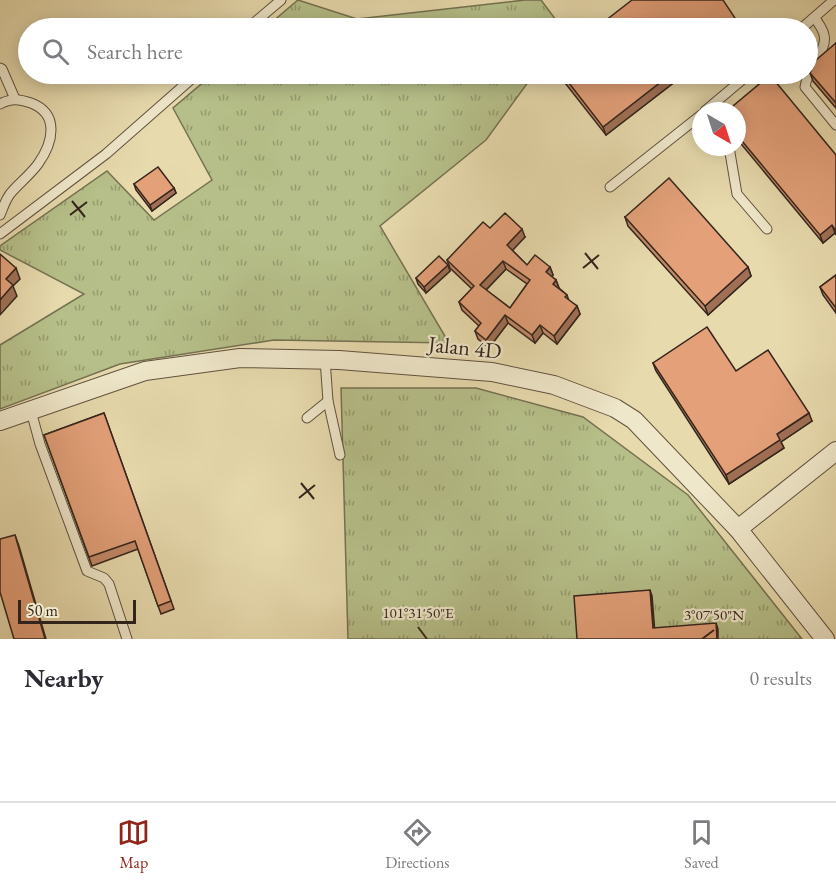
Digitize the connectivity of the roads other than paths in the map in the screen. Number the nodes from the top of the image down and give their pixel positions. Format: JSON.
{"nodes":[{"id":1,"x":281,"y":0,"type":"edge"},
{"id":2,"x":834,"y":0,"type":"edge"},
{"id":3,"x":260,"y":18,"type":"edge"},
{"id":4,"x":815,"y":18,"type":"edge"},
{"id":5,"x":818,"y":23,"type":"edge"},
{"id":6,"x":818,"y":57,"type":"edge"},
{"id":7,"x":0,"y":68,"type":"edge"},
{"id":8,"x":186,"y":84,"type":"edge"},
{"id":9,"x":738,"y":84,"type":"edge"},
{"id":10,"x":805,"y":84,"type":"edge"},
{"id":11,"x":15,"y":99,"type":"junction"},
{"id":12,"x":716,"y":102,"type":"edge"},
{"id":13,"x":0,"y":104,"type":"edge"},
{"id":14,"x":692,"y":122,"type":"edge"},
{"id":15,"x":836,"y":125,"type":"edge"},
{"id":16,"x":731,"y":156,"type":"edge"},
{"id":17,"x":610,"y":187,"type":"dead end"},
{"id":18,"x":0,"y":215,"type":"edge"},
{"id":19,"x":1,"y":230,"type":"edge"},
{"id":20,"x":767,"y":230,"type":"dead end"},
{"id":21,"x":325,"y":359,"type":"junction"},
{"id":22,"x":327,"y":400,"type":"junction"},
{"id":23,"x":31,"y":411,"type":"junction"},
{"id":24,"x":307,"y":418,"type":"dead end"},
{"id":25,"x":0,"y":421,"type":"edge"},
{"id":26,"x":836,"y":451,"type":"edge"},
{"id":27,"x":340,"y":455,"type":"dead end"},
{"id":28,"x":738,"y":529,"type":"junction"},
{"id":29,"x":124,"y":638,"type":"edge"},
{"id":30,"x":825,"y":639,"type":"edge"}],
"edges":[{"from":1,"to":3,"type":"lane"},
{"from":2,"to":4,"type":"lane"},
{"from":5,"to":6,"type":"lane"},
{"from":7,"to":11,"type":"lane"},
{"from":8,"to":19,"type":"lane"},
{"from":9,"to":12,"type":"lane"},
{"from":10,"to":15,"type":"lane"},
{"from":11,"to":13,"type":"lane"},
{"from":11,"to":18,"type":"lane"},
{"from":14,"to":17,"type":"lane"},
{"from":16,"to":20,"type":"lane"},
{"from":21,"to":22,"type":"lane"},
{"from":21,"to":23,"type":"street","name":"Jalan 4D"},
{"from":21,"to":28,"type":"street","name":"Jalan 4D"},
{"from":22,"to":24,"type":"lane"},
{"from":22,"to":27,"type":"lane"},
{"from":23,"to":25,"type":"street","name":"Jalan 4D"},
{"from":23,"to":29,"type":"lane"},
{"from":26,"to":28,"type":"street"},
{"from":28,"to":30,"type":"street","name":"Jalan 4D"}]}
